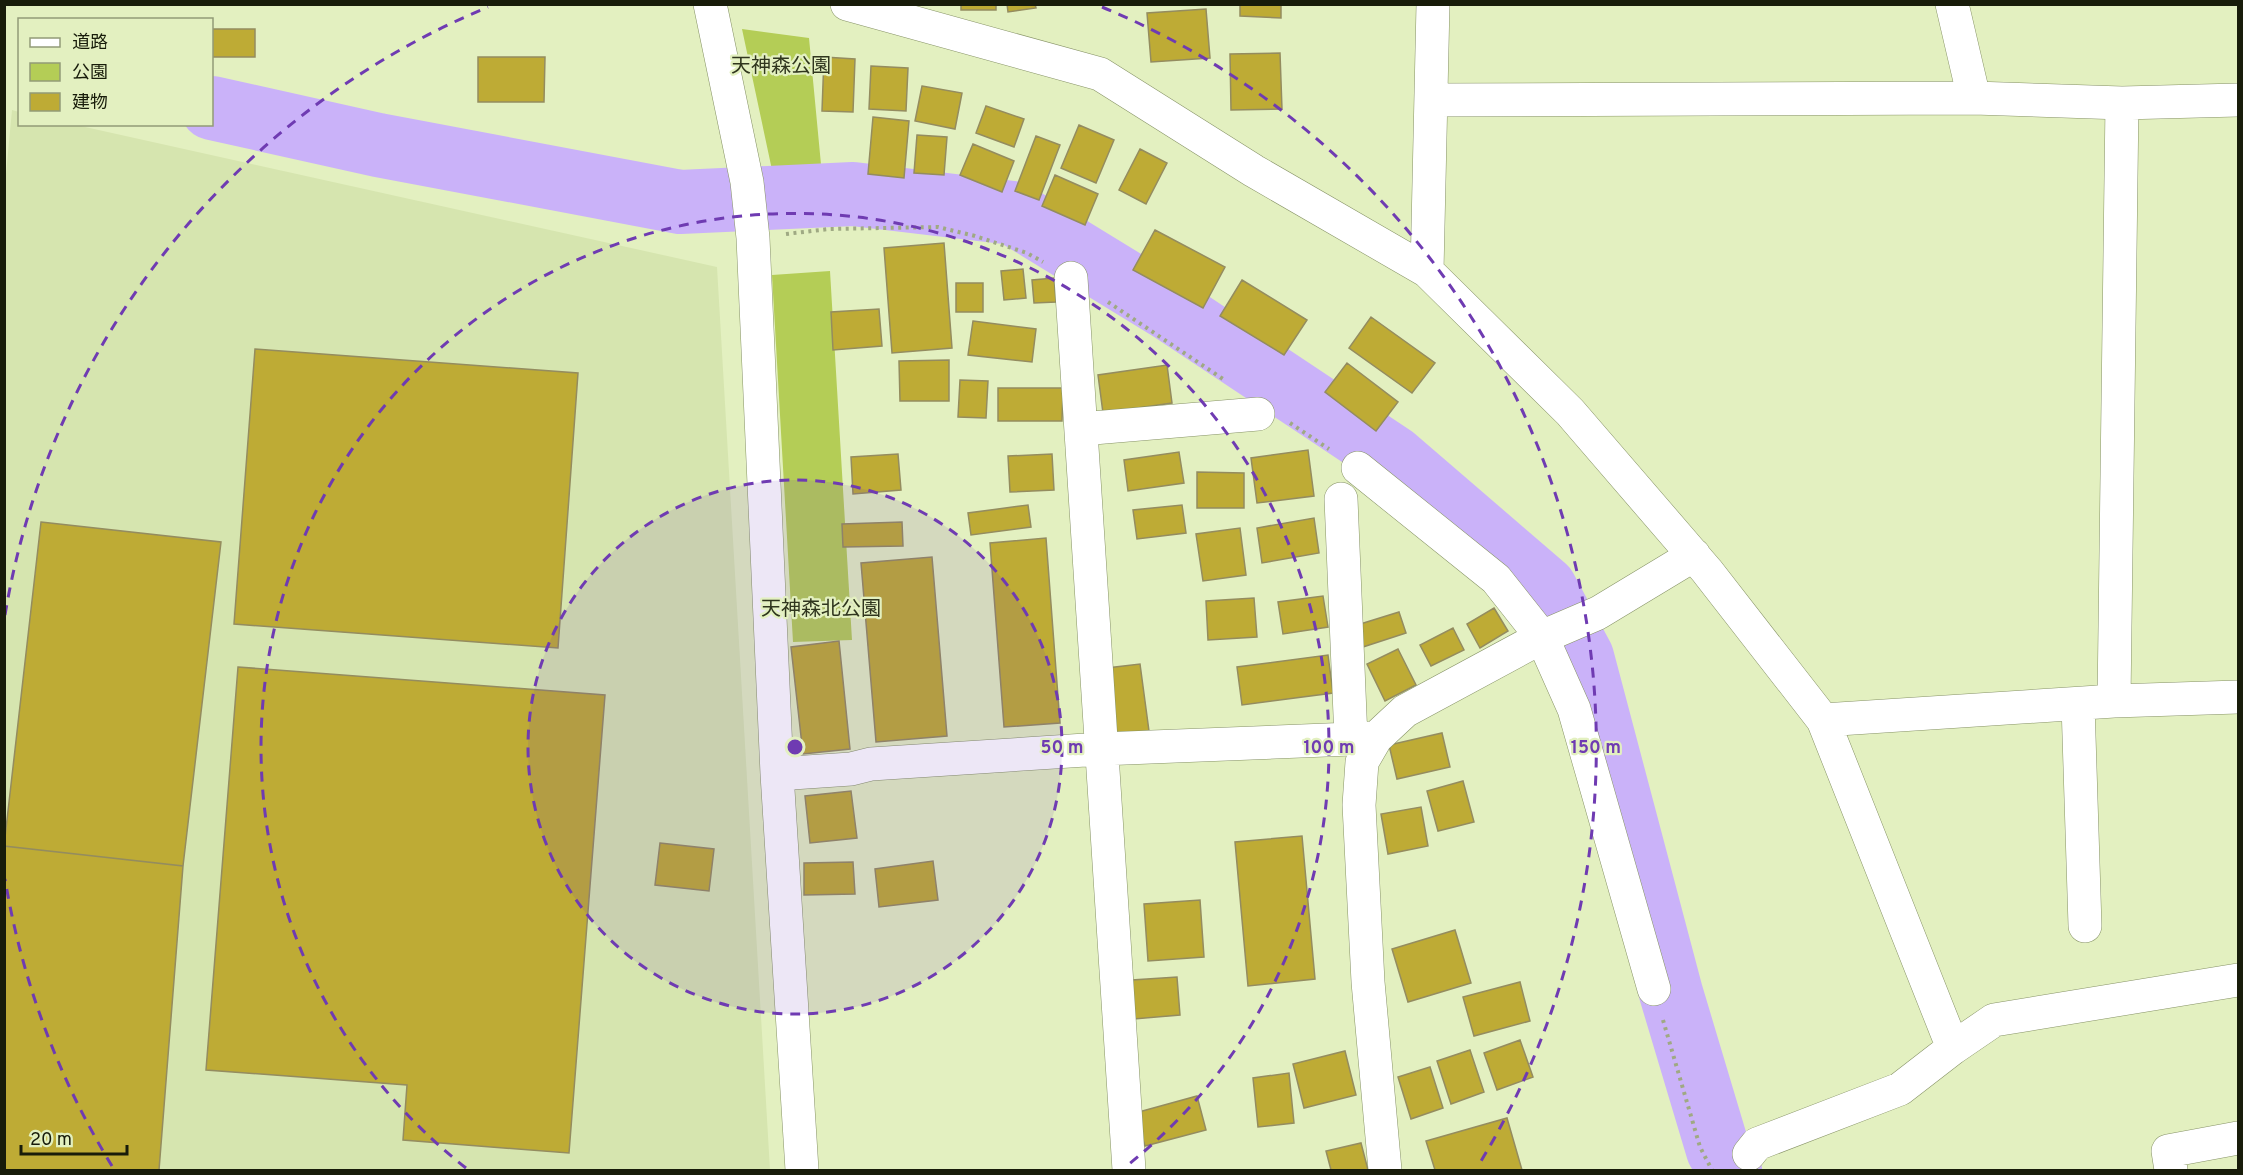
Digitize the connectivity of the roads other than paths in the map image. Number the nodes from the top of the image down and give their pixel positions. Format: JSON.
{"nodes":[{"id":1,"x":710,"y":4,"type":"edge"},
{"id":2,"x":847,"y":4,"type":"edge"},
{"id":3,"x":1433,"y":4,"type":"edge"},
{"id":4,"x":1952,"y":4,"type":"edge"},
{"id":5,"x":1974,"y":98,"type":"junction"},
{"id":6,"x":1431,"y":100,"type":"junction"},
{"id":7,"x":2238,"y":100,"type":"edge"},
{"id":8,"x":2122,"y":103,"type":"junction"},
{"id":9,"x":1427,"y":271,"type":"junction"},
{"id":10,"x":1071,"y":278,"type":"road end"},
{"id":11,"x":1270,"y":416,"type":"road end"},
{"id":12,"x":1081,"y":429,"type":"junction"},
{"id":13,"x":1358,"y":468,"type":"road end"},
{"id":14,"x":1341,"y":499,"type":"dead end"},
{"id":15,"x":1694,"y":555,"type":"junction"},
{"id":16,"x":1542,"y":637,"type":"junction"},
{"id":17,"x":2238,"y":697,"type":"edge"},
{"id":18,"x":2114,"y":701,"type":"junction"},
{"id":19,"x":2078,"y":704,"type":"junction"},
{"id":20,"x":1824,"y":720,"type":"junction"},
{"id":21,"x":1364,"y":739,"type":"junction"},
{"id":22,"x":1101,"y":749,"type":"junction"},
{"id":23,"x":777,"y":774,"type":"junction"},
{"id":24,"x":2085,"y":926,"type":"dead end"},
{"id":25,"x":2238,"y":980,"type":"edge"},
{"id":26,"x":1654,"y":989,"type":"road end"},
{"id":27,"x":1953,"y":1048,"type":"junction"},
{"id":28,"x":2238,"y":1138,"type":"edge"},
{"id":29,"x":1749,"y":1154,"type":"dead end"},
{"id":30,"x":802,"y":1170,"type":"edge"},
{"id":31,"x":1129,"y":1170,"type":"edge"},
{"id":32,"x":1385,"y":1170,"type":"edge"},
{"id":33,"x":2171,"y":1170,"type":"edge"}],
"edges":[{"from":1,"to":23,"type":"street"},
{"from":2,"to":9,"type":"street"},
{"from":3,"to":6,"type":"street"},
{"from":4,"to":5,"type":"street"},
{"from":5,"to":6,"type":"street"},
{"from":5,"to":8,"type":"street"},
{"from":6,"to":9,"type":"street"},
{"from":7,"to":8,"type":"street"},
{"from":8,"to":18,"type":"street"},
{"from":9,"to":15,"type":"street"},
{"from":10,"to":12,"type":"street"},
{"from":11,"to":12,"type":"street"},
{"from":12,"to":22,"type":"street"},
{"from":13,"to":16,"type":"street"},
{"from":14,"to":21,"type":"street"},
{"from":15,"to":16,"type":"street"},
{"from":15,"to":20,"type":"street"},
{"from":16,"to":21,"type":"street"},
{"from":16,"to":26,"type":"street"},
{"from":17,"to":18,"type":"street"},
{"from":18,"to":19,"type":"street"},
{"from":19,"to":20,"type":"street"},
{"from":19,"to":24,"type":"street"},
{"from":20,"to":27,"type":"street"},
{"from":21,"to":22,"type":"street"},
{"from":21,"to":32,"type":"street"},
{"from":22,"to":23,"type":"street"},
{"from":22,"to":31,"type":"street"},
{"from":23,"to":30,"type":"street"},
{"from":25,"to":27,"type":"street"},
{"from":27,"to":29,"type":"street"},
{"from":28,"to":33,"type":"street"}]}
